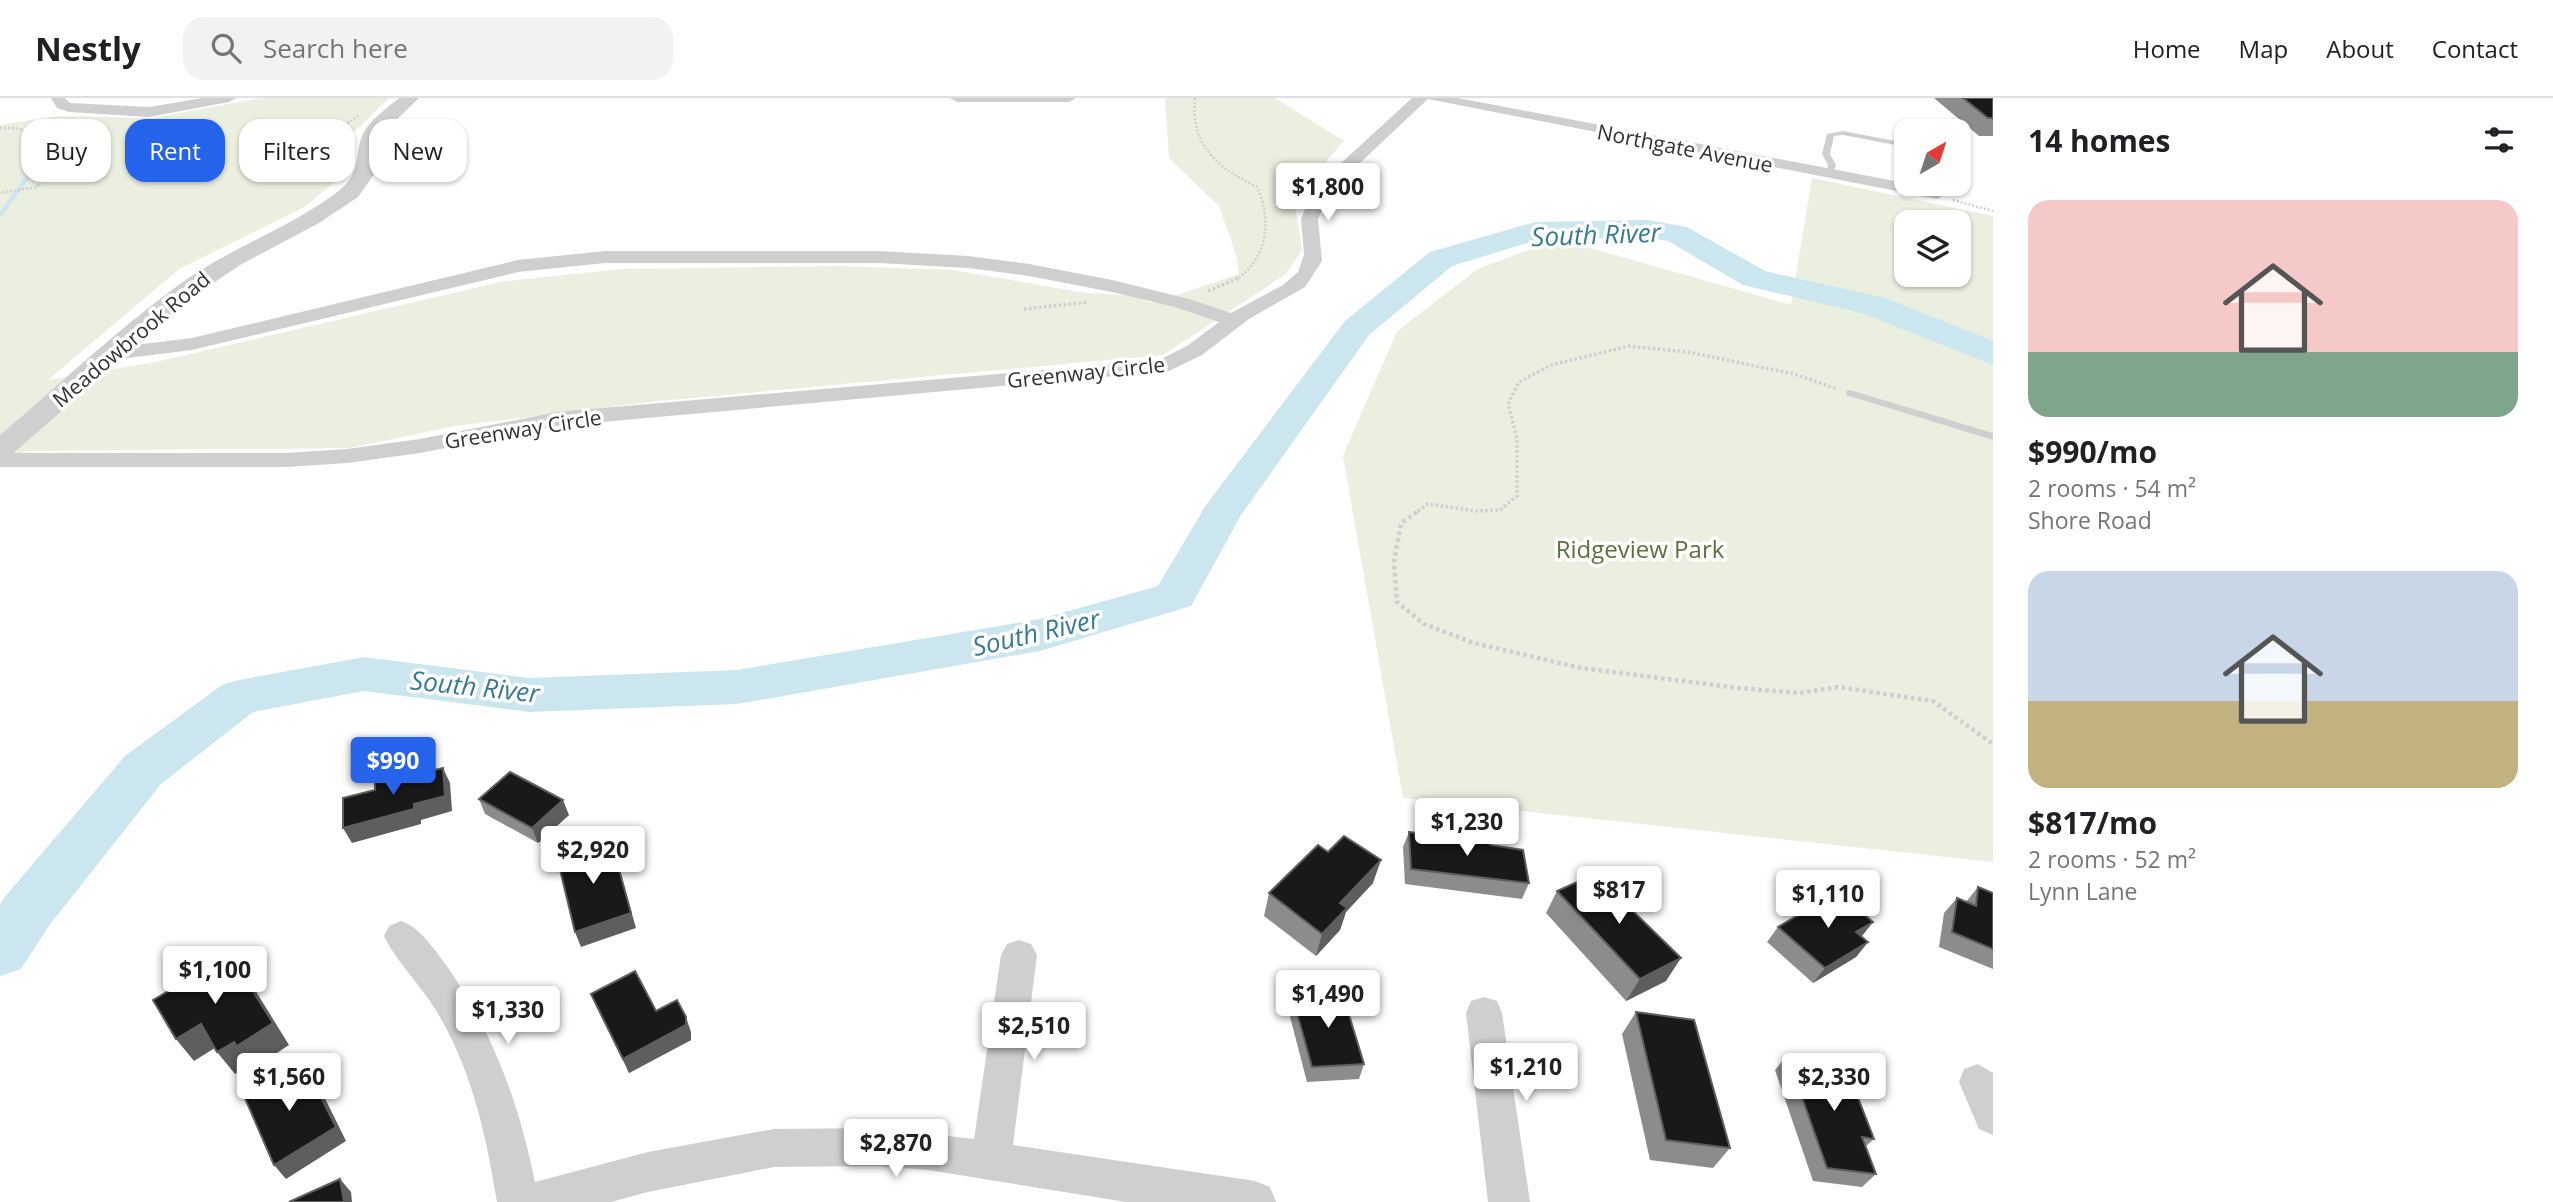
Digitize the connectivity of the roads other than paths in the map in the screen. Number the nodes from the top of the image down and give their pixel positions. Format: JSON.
{"nodes":[{"id":1,"x":58,"y":98,"type":"edge"},
{"id":2,"x":229,"y":98,"type":"edge"},
{"id":3,"x":410,"y":98,"type":"edge"},
{"id":4,"x":957,"y":98,"type":"edge"},
{"id":5,"x":1069,"y":98,"type":"edge"},
{"id":6,"x":1421,"y":98,"type":"edge"},
{"id":7,"x":1434,"y":98,"type":"edge"},
{"id":8,"x":1894,"y":143,"type":"edge"},
{"id":9,"x":1829,"y":175,"type":"junction"},
{"id":10,"x":1894,"y":185,"type":"edge"},
{"id":11,"x":1234,"y":321,"type":"junction"},
{"id":12,"x":111,"y":354,"type":"junction"},
{"id":13,"x":1850,"y":393,"type":"road end"},
{"id":14,"x":1993,"y":437,"type":"edge"},
{"id":15,"x":1,"y":450,"type":"edge"},
{"id":16,"x":401,"y":936,"type":"dead end"},
{"id":17,"x":1019,"y":955,"type":"dead end"},
{"id":18,"x":1484,"y":1013,"type":"dead end"},
{"id":19,"x":991,"y":1161,"type":"junction"},
{"id":20,"x":518,"y":1202,"type":"edge"},
{"id":21,"x":536,"y":1202,"type":"edge"},
{"id":22,"x":1255,"y":1202,"type":"edge"},
{"id":23,"x":1509,"y":1202,"type":"edge"}],
"edges":[{"from":1,"to":2,"type":"street"},
{"from":3,"to":12,"type":"street","name":"Meadowbrook Road"},
{"from":4,"to":5,"type":"street"},
{"from":6,"to":11,"type":"street","name":"Greenway Circle"},
{"from":7,"to":9,"type":"street","name":"Northgate Avenue"},
{"from":8,"to":9,"type":"lane"},
{"from":9,"to":10,"type":"street","name":"Northgate Avenue"},
{"from":11,"to":12,"type":"street"},
{"from":11,"to":15,"type":"street","name":"Greenway Circle"},
{"from":12,"to":15,"type":"street","name":"Meadowbrook Road"},
{"from":13,"to":14,"type":"lane"},
{"from":16,"to":20,"type":"street"},
{"from":17,"to":19,"type":"street"},
{"from":18,"to":23,"type":"street"},
{"from":19,"to":21,"type":"street"},
{"from":19,"to":22,"type":"street"}]}
